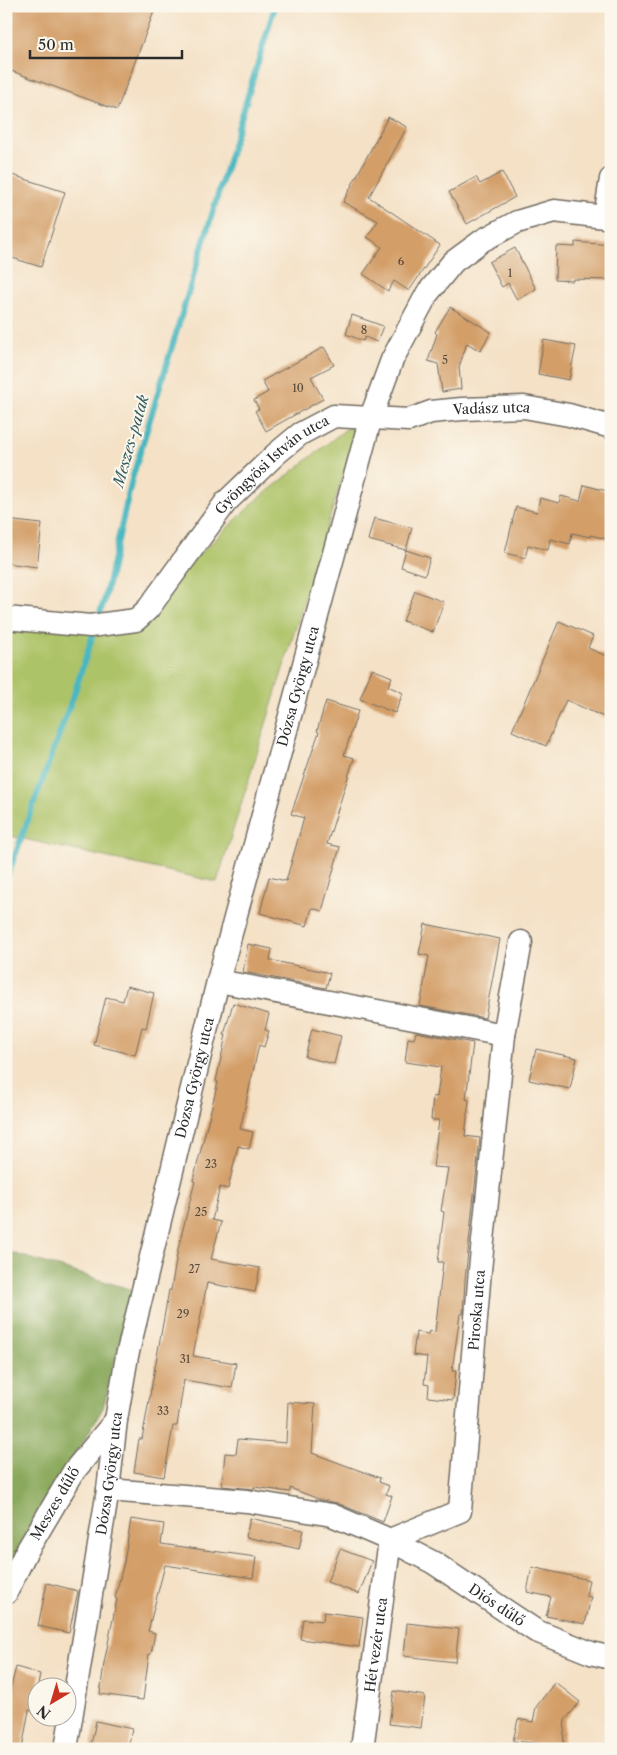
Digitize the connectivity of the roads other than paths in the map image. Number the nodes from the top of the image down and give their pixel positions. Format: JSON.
{"nodes":[{"id":1,"x":611,"y":179,"type":"edge"},
{"id":2,"x":608,"y":218,"type":"edge"},
{"id":3,"x":371,"y":417,"type":"junction"},
{"id":4,"x":611,"y":427,"type":"edge"},
{"id":5,"x":6,"y":618,"type":"edge"},
{"id":6,"x":521,"y":942,"type":"dead end"},
{"id":7,"x":218,"y":980,"type":"junction"},
{"id":8,"x":504,"y":1036,"type":"junction"},
{"id":9,"x":116,"y":1420,"type":"junction"},
{"id":10,"x":108,"y":1490,"type":"junction"},
{"id":11,"x":390,"y":1540,"type":"junction"},
{"id":12,"x":6,"y":1593,"type":"edge"},
{"id":13,"x":611,"y":1658,"type":"edge"},
{"id":14,"x":66,"y":1749,"type":"edge"},
{"id":15,"x":362,"y":1749,"type":"edge"}],
"edges":[{"from":1,"to":2,"type":"street"},
{"from":2,"to":3,"type":"street"},
{"from":3,"to":4,"type":"street","name":"Vadász utca"},
{"from":3,"to":5,"type":"street","name":"Gyöngyösi István utca"},
{"from":3,"to":7,"type":"street","name":"Dózsa György utca"},
{"from":6,"to":8,"type":"street"},
{"from":7,"to":8,"type":"street"},
{"from":7,"to":9,"type":"street","name":"Dózsa György utca"},
{"from":8,"to":11,"type":"street","name":"Piroska utca"},
{"from":9,"to":10,"type":"street","name":"Dózsa György utca"},
{"from":9,"to":12,"type":"street","name":"Meszes dűlő"},
{"from":10,"to":11,"type":"street"},
{"from":10,"to":14,"type":"street","name":"Dózsa György utca"},
{"from":11,"to":13,"type":"street","name":"Diós dűlő"},
{"from":11,"to":15,"type":"street","name":"Hét vezér utca"}]}
